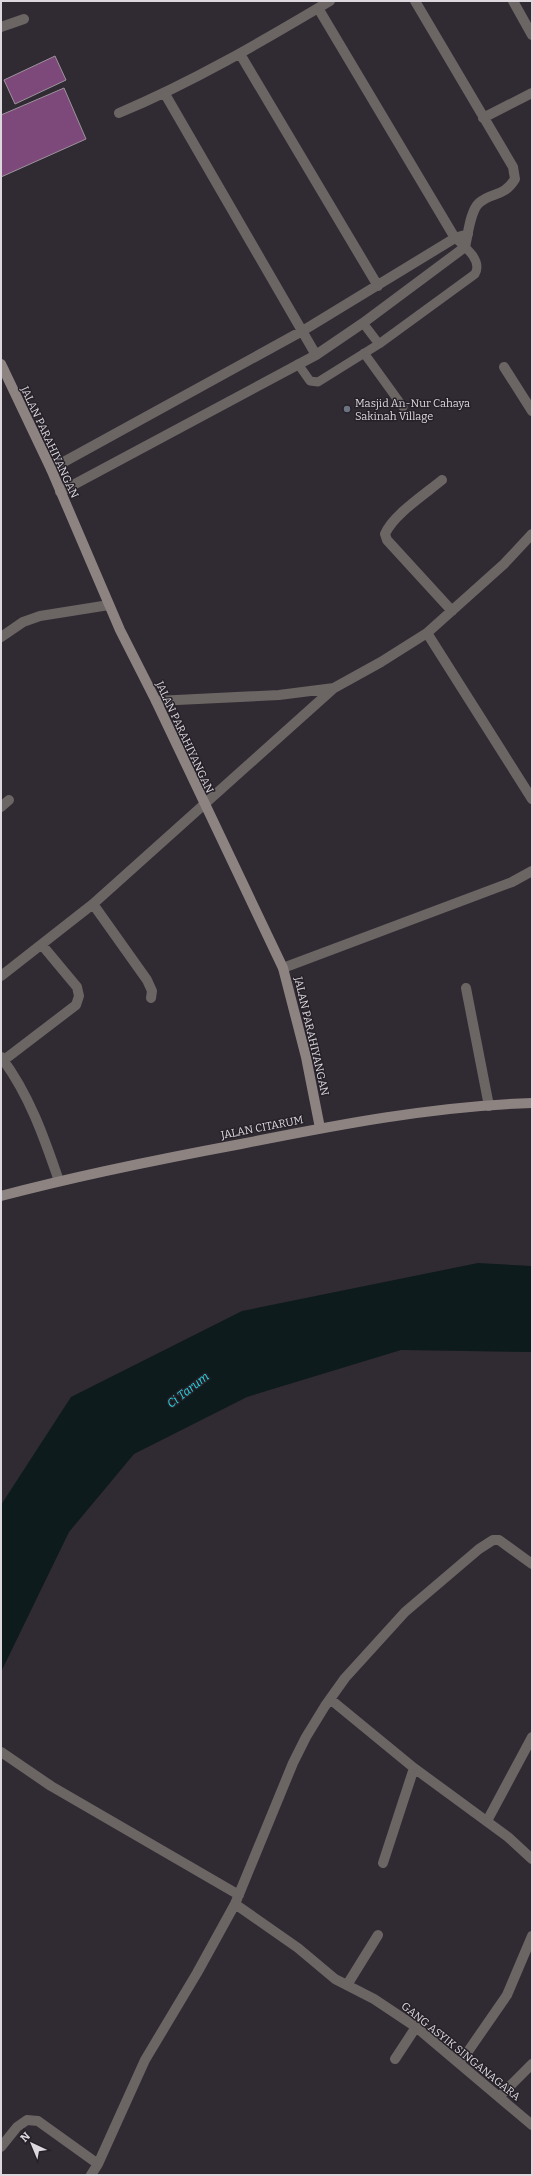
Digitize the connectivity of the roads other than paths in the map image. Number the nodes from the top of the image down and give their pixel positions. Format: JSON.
{"nodes":[{"id":1,"x":330,"y":1,"type":"edge"},
{"id":2,"x":415,"y":1,"type":"edge"},
{"id":3,"x":513,"y":1,"type":"edge"},
{"id":4,"x":318,"y":8,"type":"junction"},
{"id":5,"x":24,"y":19,"type":"dead end"},
{"id":6,"x":1,"y":27,"type":"edge"},
{"id":7,"x":532,"y":35,"type":"edge"},
{"id":8,"x":240,"y":54,"type":"junction"},
{"id":9,"x":532,"y":93,"type":"edge"},
{"id":10,"x":165,"y":94,"type":"junction"},
{"id":11,"x":119,"y":113,"type":"dead end"},
{"id":12,"x":483,"y":118,"type":"junction"},
{"id":13,"x":468,"y":234,"type":"junction"},
{"id":14,"x":455,"y":238,"type":"junction"},
{"id":15,"x":465,"y":247,"type":"junction"},
{"id":16,"x":378,"y":286,"type":"junction"},
{"id":17,"x":363,"y":323,"type":"junction"},
{"id":18,"x":304,"y":330,"type":"junction"},
{"id":19,"x":378,"y":344,"type":"junction"},
{"id":20,"x":364,"y":353,"type":"junction"},
{"id":21,"x":316,"y":355,"type":"junction"},
{"id":22,"x":1,"y":364,"type":"edge"},
{"id":23,"x":298,"y":364,"type":"junction"},
{"id":24,"x":504,"y":367,"type":"dead end"},
{"id":25,"x":403,"y":407,"type":"dead end"},
{"id":26,"x":532,"y":411,"type":"edge"},
{"id":27,"x":51,"y":469,"type":"junction"},
{"id":28,"x":442,"y":480,"type":"dead end"},
{"id":29,"x":60,"y":492,"type":"junction"},
{"id":30,"x":532,"y":534,"type":"edge"},
{"id":31,"x":108,"y":605,"type":"junction"},
{"id":32,"x":452,"y":612,"type":"junction"},
{"id":33,"x":427,"y":634,"type":"junction"},
{"id":34,"x":1,"y":637,"type":"edge"},
{"id":35,"x":334,"y":688,"type":"junction"},
{"id":36,"x":156,"y":701,"type":"junction"},
{"id":37,"x":532,"y":799,"type":"edge"},
{"id":38,"x":9,"y":800,"type":"dead end"},
{"id":39,"x":205,"y":806,"type":"junction"},
{"id":40,"x":1,"y":807,"type":"edge"},
{"id":41,"x":532,"y":871,"type":"edge"},
{"id":42,"x":93,"y":904,"type":"junction"},
{"id":43,"x":42,"y":944,"type":"junction"},
{"id":44,"x":283,"y":968,"type":"junction"},
{"id":45,"x":1,"y":976,"type":"edge"},
{"id":46,"x":466,"y":988,"type":"dead end"},
{"id":47,"x":151,"y":998,"type":"dead end"},
{"id":48,"x":2,"y":1059,"type":"edge"},
{"id":49,"x":532,"y":1103,"type":"edge"},
{"id":50,"x":489,"y":1106,"type":"junction"},
{"id":51,"x":320,"y":1128,"type":"junction"},
{"id":52,"x":59,"y":1181,"type":"junction"},
{"id":53,"x":1,"y":1196,"type":"edge"},
{"id":54,"x":532,"y":1564,"type":"edge"},
{"id":55,"x":330,"y":1699,"type":"junction"},
{"id":56,"x":532,"y":1737,"type":"edge"},
{"id":57,"x":1,"y":1752,"type":"edge"},
{"id":58,"x":414,"y":1768,"type":"junction"},
{"id":59,"x":487,"y":1821,"type":"junction"},
{"id":60,"x":532,"y":1859,"type":"edge"},
{"id":61,"x":384,"y":1862,"type":"dead end"},
{"id":62,"x":237,"y":1899,"type":"junction"},
{"id":63,"x":378,"y":1935,"type":"dead end"},
{"id":64,"x":532,"y":1936,"type":"edge"},
{"id":65,"x":347,"y":1985,"type":"junction"},
{"id":66,"x":416,"y":2027,"type":"junction"},
{"id":67,"x":395,"y":2059,"type":"dead end"},
{"id":68,"x":460,"y":2063,"type":"junction"},
{"id":69,"x":532,"y":2064,"type":"edge"},
{"id":70,"x":500,"y":2096,"type":"junction"},
{"id":71,"x":532,"y":2125,"type":"edge"},
{"id":72,"x":1,"y":2147,"type":"edge"},
{"id":73,"x":98,"y":2164,"type":"junction"},
{"id":74,"x":91,"y":2175,"type":"edge"}],
"edges":[{"from":1,"to":4,"type":"street"},
{"from":2,"to":12,"type":"street"},
{"from":3,"to":7,"type":"street"},
{"from":4,"to":8,"type":"street"},
{"from":4,"to":14,"type":"street"},
{"from":5,"to":6,"type":"street"},
{"from":8,"to":10,"type":"street"},
{"from":8,"to":16,"type":"street"},
{"from":9,"to":12,"type":"street"},
{"from":10,"to":11,"type":"street"},
{"from":10,"to":18,"type":"street"},
{"from":12,"to":13,"type":"street"},
{"from":13,"to":14,"type":"street"},
{"from":13,"to":15,"type":"street"},
{"from":14,"to":15,"type":"lane"},
{"from":14,"to":16,"type":"street"},
{"from":15,"to":17,"type":"street"},
{"from":15,"to":19,"type":"lane"},
{"from":16,"to":18,"type":"street"},
{"from":17,"to":19,"type":"lane"},
{"from":17,"to":21,"type":"street"},
{"from":18,"to":21,"type":"street"},
{"from":18,"to":27,"type":"street"},
{"from":19,"to":20,"type":"lane"},
{"from":20,"to":23,"type":"lane"},
{"from":20,"to":25,"type":"lane"},
{"from":21,"to":23,"type":"street"},
{"from":22,"to":27,"type":"street","name":"JALAN PARAHIYANGAN"},
{"from":23,"to":29,"type":"street"},
{"from":24,"to":26,"type":"street"},
{"from":27,"to":29,"type":"street","name":"JALAN PARAHIYANGAN"},
{"from":28,"to":32,"type":"street"},
{"from":29,"to":31,"type":"street","name":"JALAN PARAHIYANGAN"},
{"from":30,"to":32,"type":"street"},
{"from":31,"to":34,"type":"street"},
{"from":31,"to":36,"type":"street","name":"JALAN PARAHIYANGAN"},
{"from":32,"to":33,"type":"street"},
{"from":33,"to":35,"type":"street"},
{"from":33,"to":37,"type":"street"},
{"from":35,"to":36,"type":"street"},
{"from":35,"to":39,"type":"street"},
{"from":36,"to":39,"type":"street","name":"JALAN PARAHIYANGAN"},
{"from":38,"to":40,"type":"street"},
{"from":39,"to":42,"type":"street"},
{"from":39,"to":44,"type":"street","name":"JALAN PARAHIYANGAN"},
{"from":41,"to":44,"type":"street"},
{"from":42,"to":43,"type":"street"},
{"from":42,"to":47,"type":"street"},
{"from":43,"to":45,"type":"street"},
{"from":43,"to":48,"type":"street"},
{"from":44,"to":51,"type":"street","name":"JALAN PARAHIYANGAN"},
{"from":46,"to":50,"type":"street"},
{"from":48,"to":52,"type":"street"},
{"from":49,"to":50,"type":"street","name":"JALAN CITARUM"},
{"from":50,"to":51,"type":"street","name":"JALAN CITARUM"},
{"from":51,"to":52,"type":"street","name":"JALAN CITARUM"},
{"from":52,"to":53,"type":"street","name":"JALAN CITARUM"},
{"from":54,"to":55,"type":"street"},
{"from":55,"to":58,"type":"street"},
{"from":55,"to":62,"type":"street"},
{"from":56,"to":59,"type":"street"},
{"from":57,"to":62,"type":"street","name":"GANG ASYIK SINGANAGARA"},
{"from":58,"to":59,"type":"street"},
{"from":58,"to":61,"type":"street"},
{"from":59,"to":60,"type":"street"},
{"from":62,"to":65,"type":"street","name":"GANG ASYIK SINGANAGARA"},
{"from":62,"to":73,"type":"street"},
{"from":63,"to":65,"type":"street"},
{"from":64,"to":68,"type":"street"},
{"from":65,"to":66,"type":"street","name":"GANG ASYIK SINGANAGARA"},
{"from":66,"to":67,"type":"street"},
{"from":66,"to":68,"type":"street","name":"GANG ASYIK SINGANAGARA"},
{"from":68,"to":70,"type":"street","name":"GANG ASYIK SINGANAGARA"},
{"from":69,"to":70,"type":"street"},
{"from":70,"to":71,"type":"street","name":"GANG ASYIK SINGANAGARA"},
{"from":72,"to":73,"type":"street"},
{"from":73,"to":74,"type":"street"}]}
